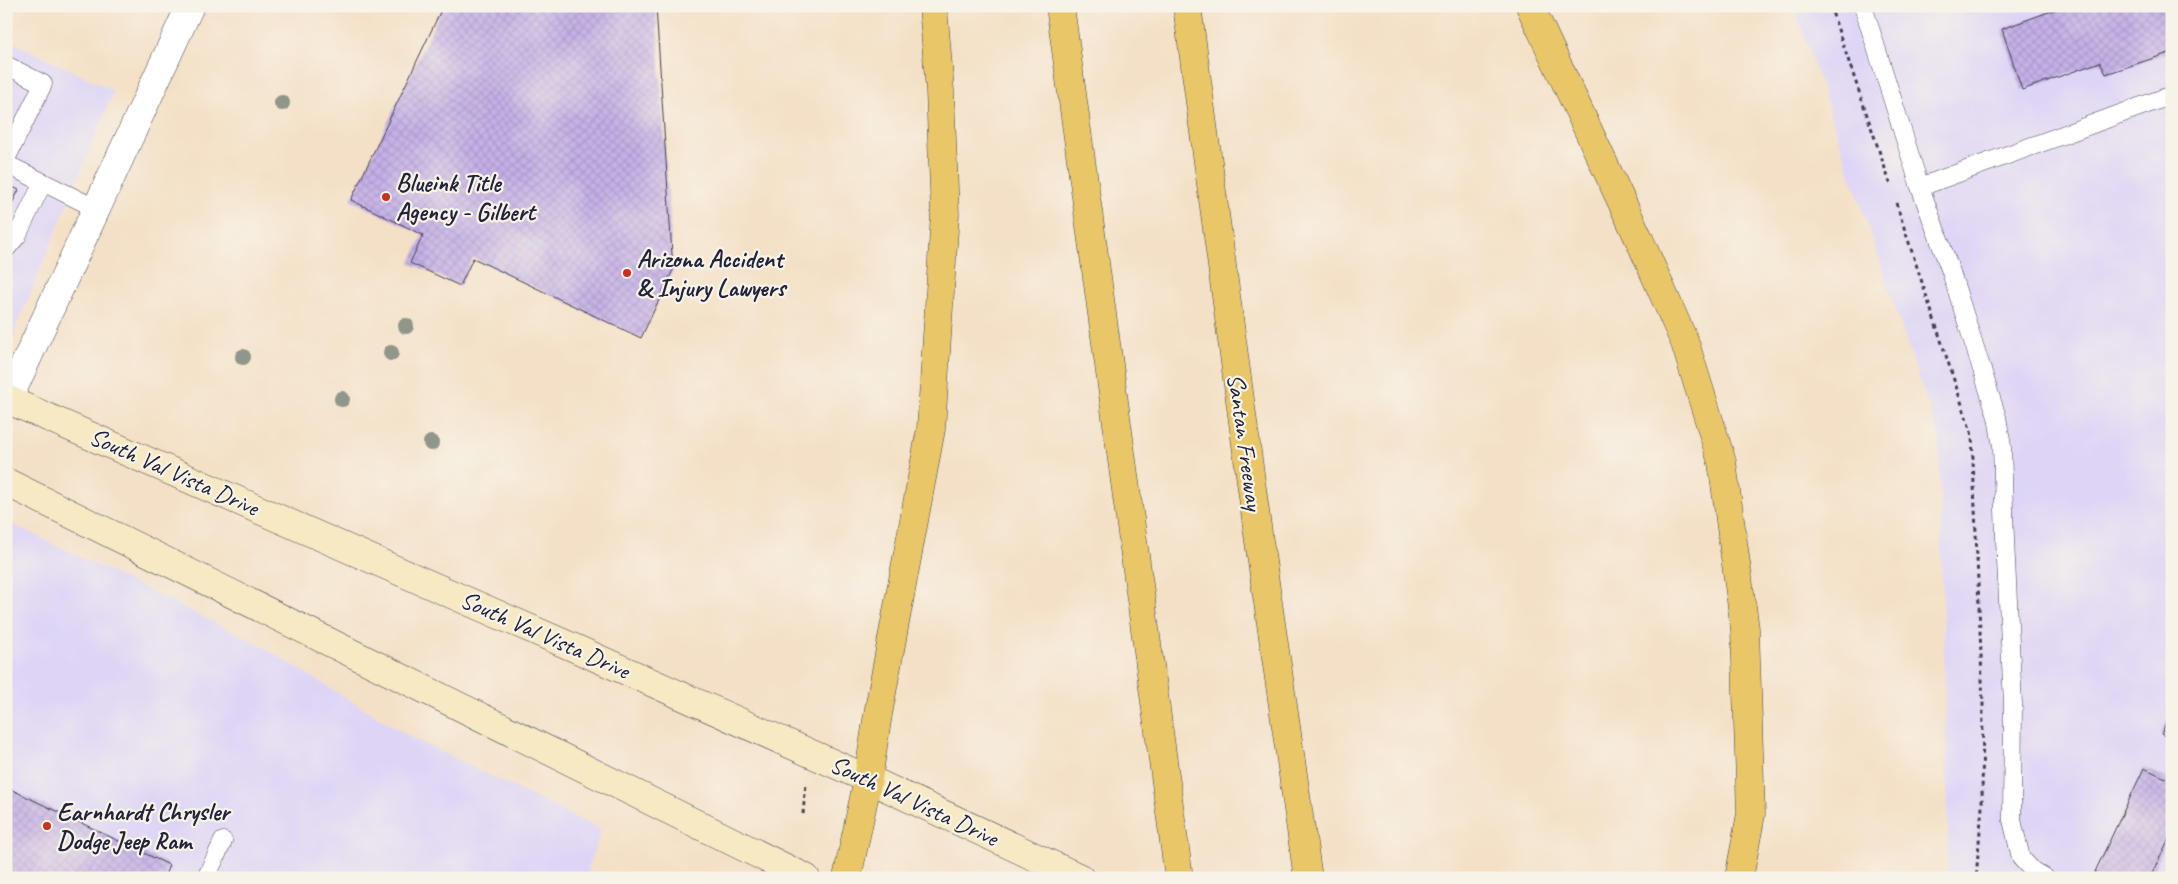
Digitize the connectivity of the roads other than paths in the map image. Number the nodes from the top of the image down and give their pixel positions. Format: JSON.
{"nodes":[{"id":1,"x":190,"y":6,"type":"edge"},
{"id":2,"x":933,"y":6,"type":"edge"},
{"id":3,"x":1060,"y":6,"type":"edge"},
{"id":4,"x":1187,"y":6,"type":"edge"},
{"id":5,"x":1530,"y":6,"type":"edge"},
{"id":6,"x":1862,"y":6,"type":"edge"},
{"id":7,"x":6,"y":65,"type":"edge"},
{"id":8,"x":2172,"y":95,"type":"edge"},
{"id":9,"x":6,"y":159,"type":"edge"},
{"id":10,"x":6,"y":164,"type":"edge"},
{"id":11,"x":43,"y":182,"type":"junction"},
{"id":12,"x":1920,"y":186,"type":"junction"},
{"id":13,"x":97,"y":209,"type":"junction"},
{"id":14,"x":6,"y":249,"type":"edge"},
{"id":15,"x":7,"y":399,"type":"edge"},
{"id":16,"x":6,"y":482,"type":"edge"},
{"id":17,"x":868,"y":779,"type":"junction"},
{"id":18,"x":223,"y":841,"type":"dead end"},
{"id":19,"x":206,"y":878,"type":"edge"},
{"id":20,"x":806,"y":878,"type":"edge"},
{"id":21,"x":847,"y":878,"type":"edge"},
{"id":22,"x":1080,"y":878,"type":"edge"},
{"id":23,"x":1179,"y":878,"type":"edge"},
{"id":24,"x":1308,"y":878,"type":"edge"},
{"id":25,"x":1739,"y":878,"type":"edge"},
{"id":26,"x":2045,"y":878,"type":"edge"}],
"edges":[{"from":1,"to":13,"type":"street"},
{"from":2,"to":17,"type":"highway"},
{"from":3,"to":23,"type":"highway"},
{"from":4,"to":24,"type":"highway","name":"Santan Freeway"},
{"from":5,"to":25,"type":"highway"},
{"from":6,"to":12,"type":"lane"},
{"from":7,"to":9,"type":"lane"},
{"from":8,"to":12,"type":"lane"},
{"from":10,"to":11,"type":"lane"},
{"from":11,"to":13,"type":"lane"},
{"from":11,"to":14,"type":"lane"},
{"from":12,"to":26,"type":"lane"},
{"from":13,"to":15,"type":"street"},
{"from":15,"to":17,"type":"main road","name":"South Val Vista Drive"},
{"from":16,"to":20,"type":"main road"},
{"from":17,"to":21,"type":"highway"},
{"from":17,"to":22,"type":"main road","name":"South Val Vista Drive"},
{"from":18,"to":19,"type":"lane"}]}
